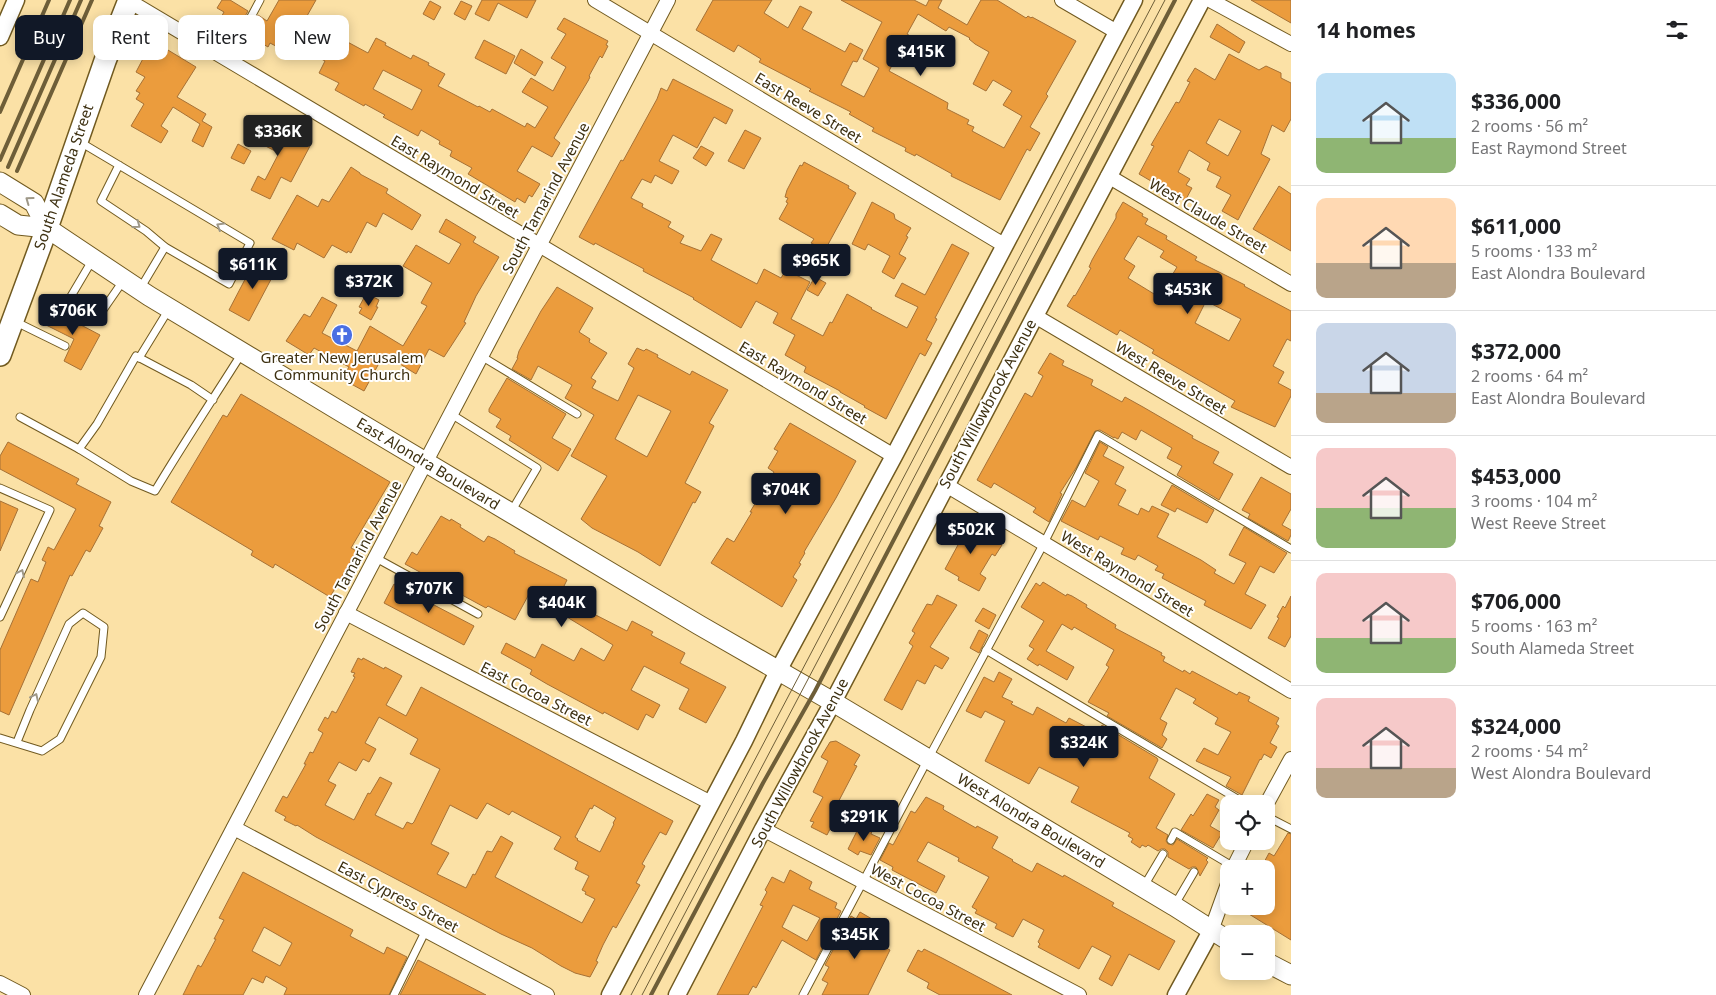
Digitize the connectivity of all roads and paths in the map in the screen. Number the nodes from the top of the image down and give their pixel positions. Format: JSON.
{"nodes":[{"id":1,"x":16,"y":0,"type":"edge"},
{"id":2,"x":129,"y":0,"type":"edge"},
{"id":3,"x":260,"y":0,"type":"edge"},
{"id":4,"x":595,"y":0,"type":"edge"},
{"id":5,"x":668,"y":0,"type":"edge"},
{"id":6,"x":1062,"y":0,"type":"edge"},
{"id":7,"x":1134,"y":0,"type":"edge"},
{"id":8,"x":1202,"y":0,"type":"edge"},
{"id":9,"x":1210,"y":0,"type":"edge"},
{"id":10,"x":252,"y":15,"type":"edge"},
{"id":11,"x":178,"y":30,"type":"edge"},
{"id":12,"x":1117,"y":32,"type":"junction"},
{"id":13,"x":651,"y":33,"type":"junction"},
{"id":14,"x":0,"y":37,"type":"edge"},
{"id":15,"x":1291,"y":44,"type":"edge"},
{"id":16,"x":228,"y":60,"type":"edge"},
{"id":17,"x":77,"y":141,"type":"junction"},
{"id":18,"x":119,"y":165,"type":"junction"},
{"id":19,"x":1108,"y":176,"type":"junction"},
{"id":20,"x":0,"y":182,"type":"edge"},
{"id":21,"x":0,"y":214,"type":"edge"},
{"id":22,"x":46,"y":228,"type":"junction"},
{"id":23,"x":1004,"y":245,"type":"junction"},
{"id":24,"x":539,"y":246,"type":"junction"},
{"id":25,"x":165,"y":248,"type":"junction"},
{"id":26,"x":93,"y":259,"type":"junction"},
{"id":27,"x":124,"y":279,"type":"junction"},
{"id":28,"x":1291,"y":284,"type":"edge"},
{"id":29,"x":140,"y":290,"type":"junction"},
{"id":30,"x":170,"y":308,"type":"junction"},
{"id":31,"x":1034,"y":316,"type":"junction"},
{"id":32,"x":13,"y":320,"type":"junction"},
{"id":33,"x":65,"y":346,"type":"dead end"},
{"id":34,"x":243,"y":353,"type":"junction"},
{"id":35,"x":0,"y":355,"type":"edge"},
{"id":36,"x":481,"y":356,"type":"junction"},
{"id":37,"x":139,"y":358,"type":"junction"},
{"id":38,"x":213,"y":400,"type":"junction"},
{"id":39,"x":451,"y":414,"type":"junction"},
{"id":40,"x":577,"y":414,"type":"dead end"},
{"id":41,"x":20,"y":417,"type":"dead end"},
{"id":42,"x":78,"y":449,"type":"junction"},
{"id":43,"x":894,"y":456,"type":"junction"},
{"id":44,"x":426,"y":463,"type":"junction"},
{"id":45,"x":1291,"y":467,"type":"edge"},
{"id":46,"x":946,"y":485,"type":"junction"},
{"id":47,"x":0,"y":488,"type":"edge"},
{"id":48,"x":511,"y":513,"type":"junction"},
{"id":49,"x":1044,"y":543,"type":"junction"},
{"id":50,"x":1291,"y":548,"type":"edge"},
{"id":51,"x":376,"y":558,"type":"junction"},
{"id":52,"x":346,"y":613,"type":"junction"},
{"id":53,"x":478,"y":614,"type":"dead end"},
{"id":54,"x":0,"y":617,"type":"edge"},
{"id":55,"x":986,"y":650,"type":"junction"},
{"id":56,"x":778,"y":671,"type":"junction"},
{"id":57,"x":1291,"y":691,"type":"edge"},
{"id":58,"x":833,"y":702,"type":"junction"},
{"id":59,"x":0,"y":738,"type":"edge"},
{"id":60,"x":18,"y":742,"type":"junction"},
{"id":61,"x":928,"y":759,"type":"junction"},
{"id":62,"x":1291,"y":759,"type":"edge"},
{"id":63,"x":1231,"y":795,"type":"edge"},
{"id":64,"x":1271,"y":795,"type":"edge"},
{"id":65,"x":711,"y":803,"type":"junction"},
{"id":66,"x":1275,"y":821,"type":"edge"},
{"id":67,"x":234,"y":828,"type":"junction"},
{"id":68,"x":763,"y":829,"type":"junction"},
{"id":69,"x":1291,"y":829,"type":"edge"},
{"id":70,"x":1171,"y":840,"type":"dead end"},
{"id":71,"x":1206,"y":850,"type":"junction"},
{"id":72,"x":1163,"y":854,"type":"dead end"},
{"id":73,"x":1202,"y":858,"type":"dead end"},
{"id":74,"x":1222,"y":860,"type":"edge"},
{"id":75,"x":1194,"y":872,"type":"dead end"},
{"id":76,"x":864,"y":882,"type":"junction"},
{"id":77,"x":1142,"y":888,"type":"junction"},
{"id":78,"x":1174,"y":906,"type":"junction"},
{"id":79,"x":1220,"y":906,"type":"edge"},
{"id":80,"x":426,"y":930,"type":"junction"},
{"id":81,"x":1211,"y":931,"type":"junction"},
{"id":82,"x":1220,"y":936,"type":"edge"},
{"id":83,"x":1275,"y":967,"type":"edge"},
{"id":84,"x":1291,"y":976,"type":"edge"},
{"id":85,"x":0,"y":983,"type":"edge"},
{"id":86,"x":23,"y":995,"type":"edge"},
{"id":87,"x":146,"y":995,"type":"edge"},
{"id":88,"x":394,"y":995,"type":"edge"},
{"id":89,"x":547,"y":995,"type":"edge"},
{"id":90,"x":610,"y":995,"type":"edge"},
{"id":91,"x":677,"y":995,"type":"edge"},
{"id":92,"x":803,"y":995,"type":"edge"},
{"id":93,"x":1079,"y":995,"type":"edge"},
{"id":94,"x":1176,"y":995,"type":"edge"}],
"edges":[{"from":1,"to":14,"type":"street"},
{"from":2,"to":11,"type":"street","name":"East Raymond Street"},
{"from":2,"to":17,"type":"main road","name":"South Alameda Street"},
{"from":3,"to":10,"type":"lane"},
{"from":4,"to":13,"type":"street","name":"East Reeve Street"},
{"from":5,"to":13,"type":"street","name":"South Tamarind Avenue"},
{"from":6,"to":12,"type":"street"},
{"from":7,"to":12,"type":"street"},
{"from":8,"to":19,"type":"street","name":"South Willowbrook Avenue"},
{"from":9,"to":15,"type":"street"},
{"from":12,"to":23,"type":"street"},
{"from":13,"to":23,"type":"street","name":"East Reeve Street"},
{"from":13,"to":24,"type":"street","name":"South Tamarind Avenue"},
{"from":16,"to":24,"type":"street","name":"East Raymond Street"},
{"from":17,"to":18,"type":"lane"},
{"from":17,"to":22,"type":"main road","name":"South Alameda Street"},
{"from":18,"to":25,"type":"lane","one_way":true},
{"from":25,"to":18,"type":"lane","one_way":true},
{"from":19,"to":28,"type":"street","name":"West Claude Street"},
{"from":19,"to":31,"type":"street","name":"South Willowbrook Avenue"},
{"from":22,"to":20,"type":"main road","one_way":true},
{"from":21,"to":22,"type":"main road","name":"East Alondra Boulevard"},
{"from":22,"to":26,"type":"main road","name":"East Alondra Boulevard"},
{"from":22,"to":32,"type":"main road","name":"South Alameda Street"},
{"from":23,"to":43,"type":"street"},
{"from":24,"to":36,"type":"street","name":"South Tamarind Avenue"},
{"from":24,"to":43,"type":"street","name":"East Raymond Street"},
{"from":25,"to":29,"type":"lane"},
{"from":26,"to":27,"type":"main road","name":"East Alondra Boulevard"},
{"from":26,"to":27,"type":"lane"},
{"from":27,"to":29,"type":"main road","name":"East Alondra Boulevard"},
{"from":29,"to":30,"type":"main road","name":"East Alondra Boulevard"},
{"from":30,"to":34,"type":"main road","name":"East Alondra Boulevard"},
{"from":30,"to":37,"type":"lane"},
{"from":31,"to":45,"type":"street","name":"West Reeve Street"},
{"from":31,"to":46,"type":"street","name":"South Willowbrook Avenue"},
{"from":32,"to":33,"type":"lane"},
{"from":32,"to":35,"type":"main road","name":"South Alameda Street"},
{"from":34,"to":38,"type":"lane"},
{"from":34,"to":44,"type":"main road","name":"East Alondra Boulevard"},
{"from":36,"to":39,"type":"street","name":"South Tamarind Avenue"},
{"from":36,"to":40,"type":"lane"},
{"from":37,"to":38,"type":"lane"},
{"from":37,"to":42,"type":"lane"},
{"from":38,"to":42,"type":"lane"},
{"from":39,"to":44,"type":"street","name":"South Tamarind Avenue"},
{"from":39,"to":48,"type":"lane"},
{"from":41,"to":42,"type":"lane"},
{"from":43,"to":56,"type":"street"},
{"from":44,"to":48,"type":"main road","name":"East Alondra Boulevard"},
{"from":44,"to":51,"type":"street","name":"South Tamarind Avenue"},
{"from":46,"to":49,"type":"street","name":"West Raymond Street"},
{"from":46,"to":58,"type":"street","name":"South Willowbrook Avenue"},
{"from":54,"to":47,"type":"lane","one_way":true},
{"from":48,"to":56,"type":"main road","name":"East Alondra Boulevard"},
{"from":49,"to":50,"type":"lane"},
{"from":49,"to":55,"type":"lane"},
{"from":49,"to":57,"type":"street","name":"West Raymond Street"},
{"from":51,"to":52,"type":"street","name":"South Tamarind Avenue"},
{"from":51,"to":53,"type":"lane"},
{"from":52,"to":65,"type":"street","name":"East Cocoa Street"},
{"from":52,"to":67,"type":"street","name":"South Tamarind Avenue"},
{"from":55,"to":61,"type":"lane"},
{"from":55,"to":63,"type":"lane"},
{"from":56,"to":58,"type":"main road","name":"East Alondra Boulevard"},
{"from":56,"to":65,"type":"street"},
{"from":58,"to":61,"type":"main road","name":"West Alondra Boulevard"},
{"from":58,"to":68,"type":"street","name":"South Willowbrook Avenue"},
{"from":59,"to":60,"type":"lane"},
{"from":60,"to":60,"type":"lane","one_way":true},
{"from":61,"to":76,"type":"lane"},
{"from":61,"to":77,"type":"main road","name":"West Alondra Boulevard"},
{"from":62,"to":64,"type":"street"},
{"from":65,"to":90,"type":"street"},
{"from":66,"to":69,"type":"lane"},
{"from":67,"to":80,"type":"street","name":"East Cypress Street"},
{"from":67,"to":87,"type":"street","name":"South Tamarind Avenue"},
{"from":68,"to":76,"type":"street","name":"West Cocoa Street"},
{"from":68,"to":91,"type":"street","name":"South Willowbrook Avenue"},
{"from":70,"to":71,"type":"lane"},
{"from":71,"to":73,"type":"lane"},
{"from":71,"to":74,"type":"lane"},
{"from":72,"to":77,"type":"lane"},
{"from":75,"to":78,"type":"lane"},
{"from":76,"to":92,"type":"lane"},
{"from":76,"to":93,"type":"street","name":"West Cocoa Street"},
{"from":77,"to":78,"type":"main road","name":"West Alondra Boulevard"},
{"from":78,"to":81,"type":"main road","name":"West Alondra Boulevard"},
{"from":79,"to":81,"type":"street"},
{"from":80,"to":88,"type":"lane"},
{"from":80,"to":89,"type":"street","name":"East Cypress Street"},
{"from":81,"to":82,"type":"main road","name":"West Alondra Boulevard"},
{"from":81,"to":94,"type":"street"},
{"from":83,"to":84,"type":"main road"},
{"from":85,"to":86,"type":"street"}]}
